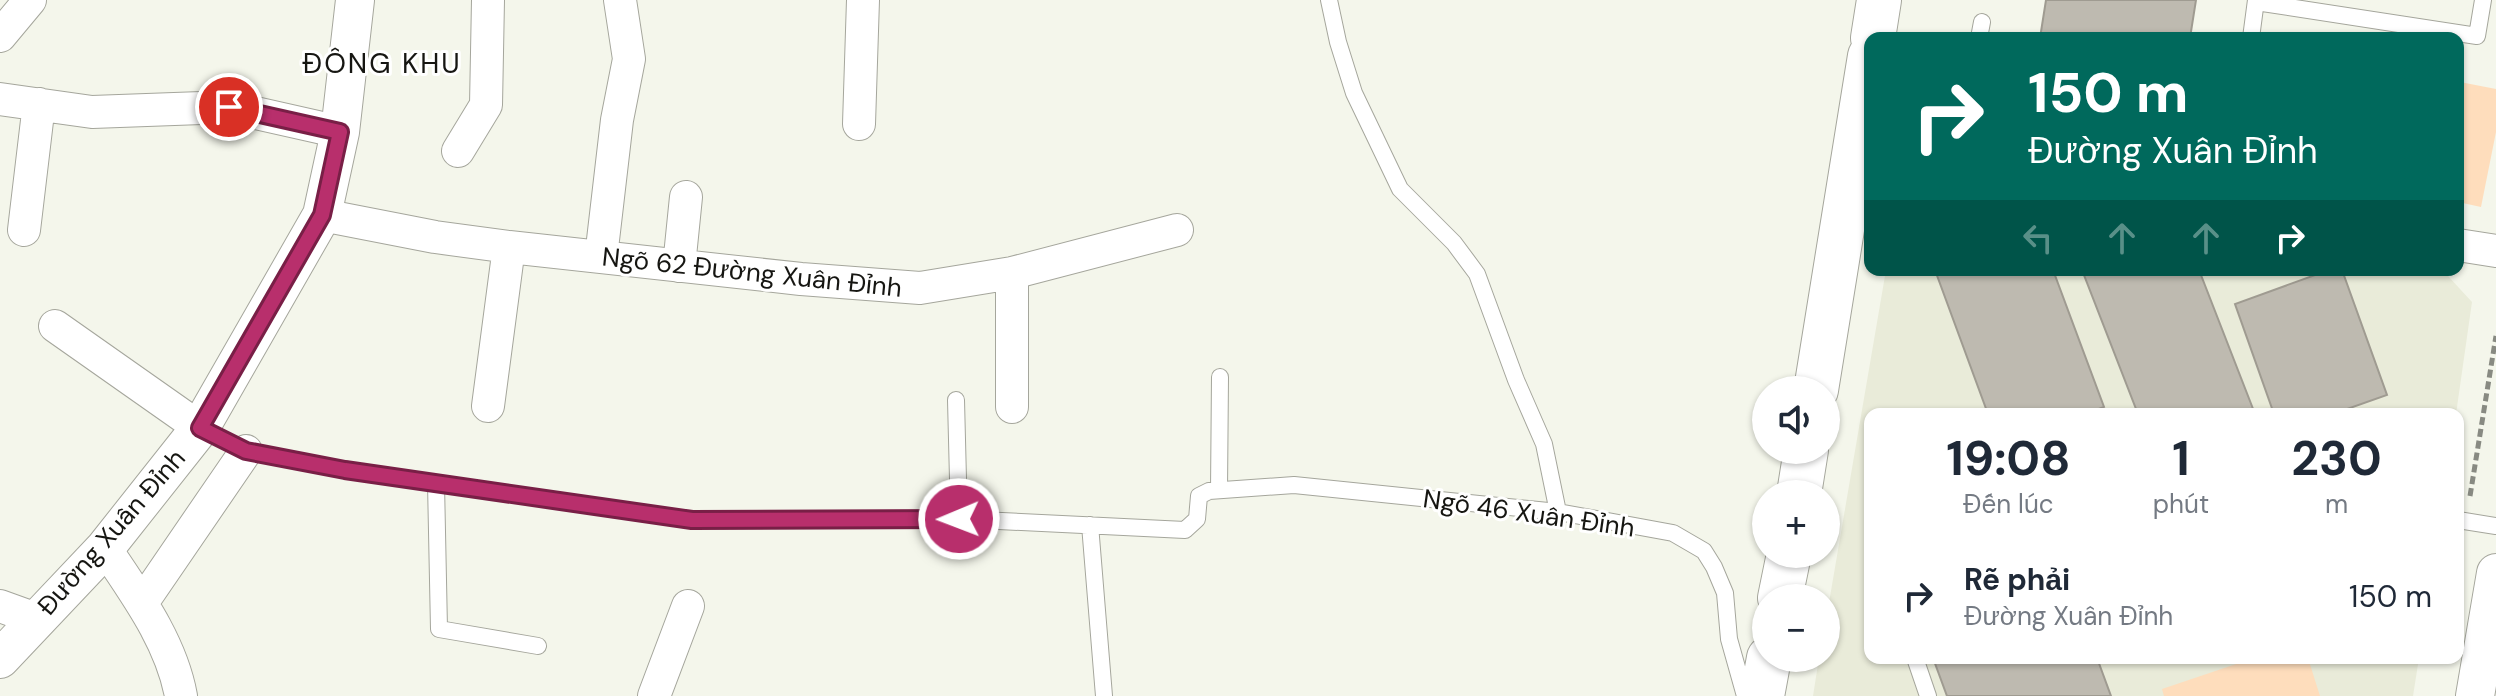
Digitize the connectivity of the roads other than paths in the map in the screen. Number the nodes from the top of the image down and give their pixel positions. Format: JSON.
{"nodes":[{"id":1,"x":30,"y":0,"type":"edge"},
{"id":2,"x":355,"y":0,"type":"edge"},
{"id":3,"x":488,"y":0,"type":"edge"},
{"id":4,"x":620,"y":0,"type":"edge"},
{"id":5,"x":863,"y":0,"type":"edge"},
{"id":6,"x":1329,"y":0,"type":"edge"},
{"id":7,"x":1879,"y":0,"type":"edge"},
{"id":8,"x":2483,"y":0,"type":"edge"},
{"id":9,"x":2256,"y":1,"type":"edge"},
{"id":10,"x":1874,"y":32,"type":"edge"},
{"id":11,"x":2252,"y":32,"type":"edge"},
{"id":12,"x":2452,"y":32,"type":"edge"},
{"id":13,"x":2464,"y":34,"type":"edge"},
{"id":14,"x":0,"y":36,"type":"edge"},
{"id":15,"x":1864,"y":93,"type":"edge"},
{"id":16,"x":0,"y":99,"type":"edge"},
{"id":17,"x":39,"y":104,"type":"junction"},
{"id":18,"x":859,"y":124,"type":"dead end"},
{"id":19,"x":340,"y":132,"type":"junction"},
{"id":20,"x":458,"y":151,"type":"dead end"},
{"id":21,"x":686,"y":197,"type":"dead end"},
{"id":22,"x":322,"y":215,"type":"junction"},
{"id":23,"x":24,"y":230,"type":"dead end"},
{"id":24,"x":1177,"y":230,"type":"dead end"},
{"id":25,"x":2464,"y":246,"type":"edge"},
{"id":26,"x":509,"y":247,"type":"junction"},
{"id":27,"x":2496,"y":251,"type":"edge"},
{"id":28,"x":601,"y":257,"type":"junction"},
{"id":29,"x":679,"y":266,"type":"junction"},
{"id":30,"x":1012,"y":273,"type":"junction"},
{"id":31,"x":55,"y":326,"type":"dead end"},
{"id":32,"x":1818,"y":376,"type":"edge"},
{"id":33,"x":1220,"y":377,"type":"dead end"},
{"id":34,"x":956,"y":400,"type":"dead end"},
{"id":35,"x":488,"y":406,"type":"dead end"},
{"id":36,"x":1012,"y":407,"type":"dead end"},
{"id":37,"x":200,"y":428,"type":"junction"},
{"id":38,"x":246,"y":451,"type":"junction"},
{"id":39,"x":436,"y":483,"type":"junction"},
{"id":40,"x":1219,"y":490,"type":"junction"},
{"id":41,"x":1558,"y":512,"type":"junction"},
{"id":42,"x":959,"y":519,"type":"junction"},
{"id":43,"x":2464,"y":521,"type":"edge"},
{"id":44,"x":1090,"y":525,"type":"junction"},
{"id":45,"x":2496,"y":526,"type":"edge"},
{"id":46,"x":105,"y":548,"type":"junction"},
{"id":47,"x":2496,"y":573,"type":"edge"},
{"id":48,"x":142,"y":603,"type":"junction"},
{"id":49,"x":0,"y":606,"type":"edge"},
{"id":50,"x":688,"y":606,"type":"dead end"},
{"id":51,"x":36,"y":619,"type":"junction"},
{"id":52,"x":538,"y":646,"type":"dead end"},
{"id":53,"x":0,"y":659,"type":"edge"},
{"id":54,"x":1917,"y":664,"type":"edge"},
{"id":55,"x":1766,"y":672,"type":"edge"},
{"id":56,"x":181,"y":696,"type":"edge"},
{"id":57,"x":654,"y":696,"type":"edge"},
{"id":58,"x":1104,"y":696,"type":"edge"},
{"id":59,"x":1745,"y":696,"type":"edge"},
{"id":60,"x":1762,"y":696,"type":"edge"},
{"id":61,"x":1928,"y":696,"type":"edge"},
{"id":62,"x":2475,"y":696,"type":"edge"}],
"edges":[{"from":1,"to":14,"type":"street"},
{"from":2,"to":19,"type":"street","name":"Đường Xuân Đỉnh"},
{"from":3,"to":20,"type":"street"},
{"from":4,"to":28,"type":"street"},
{"from":5,"to":18,"type":"street"},
{"from":6,"to":41,"type":"lane"},
{"from":7,"to":10,"type":"main road"},
{"from":8,"to":13,"type":"lane"},
{"from":9,"to":11,"type":"lane"},
{"from":9,"to":12,"type":"lane"},
{"from":15,"to":32,"type":"main road"},
{"from":16,"to":17,"type":"street"},
{"from":17,"to":19,"type":"street"},
{"from":17,"to":23,"type":"street"},
{"from":19,"to":22,"type":"street","name":"Đường Xuân Đỉnh"},
{"from":21,"to":29,"type":"street"},
{"from":22,"to":26,"type":"street","name":"Ngõ 62 Đường Xuân Đỉnh"},
{"from":22,"to":37,"type":"street","name":"Đường Xuân Đỉnh"},
{"from":24,"to":30,"type":"street","name":"Ngõ 62 Đường Xuân Đỉnh"},
{"from":25,"to":27,"type":"street"},
{"from":26,"to":28,"type":"street","name":"Ngõ 62 Đường Xuân Đỉnh"},
{"from":26,"to":35,"type":"street"},
{"from":28,"to":29,"type":"street","name":"Ngõ 62 Đường Xuân Đỉnh"},
{"from":29,"to":30,"type":"street","name":"Ngõ 62 Đường Xuân Đỉnh"},
{"from":30,"to":36,"type":"street"},
{"from":31,"to":37,"type":"street"},
{"from":33,"to":40,"type":"lane"},
{"from":34,"to":42,"type":"lane"},
{"from":37,"to":38,"type":"lane"},
{"from":37,"to":46,"type":"street","name":"Đường Xuân Đỉnh"},
{"from":38,"to":39,"type":"lane"},
{"from":38,"to":48,"type":"street"},
{"from":39,"to":42,"type":"lane"},
{"from":39,"to":52,"type":"lane"},
{"from":40,"to":41,"type":"lane","name":"Ngõ 46 Xuân Đỉnh"},
{"from":40,"to":44,"type":"lane","name":"Ngõ 46 Xuân Đỉnh"},
{"from":41,"to":59,"type":"lane","name":"Ngõ 46 Xuân Đỉnh"},
{"from":42,"to":44,"type":"lane"},
{"from":43,"to":45,"type":"lane"},
{"from":44,"to":58,"type":"lane"},
{"from":46,"to":48,"type":"street"},
{"from":46,"to":51,"type":"street","name":"Đường Xuân Đỉnh"},
{"from":47,"to":62,"type":"street"},
{"from":48,"to":56,"type":"street"},
{"from":49,"to":51,"type":"street"},
{"from":50,"to":57,"type":"street"},
{"from":51,"to":53,"type":"street","name":"Đường Xuân Đỉnh"},
{"from":54,"to":61,"type":"lane"},
{"from":55,"to":60,"type":"main road"}]}
